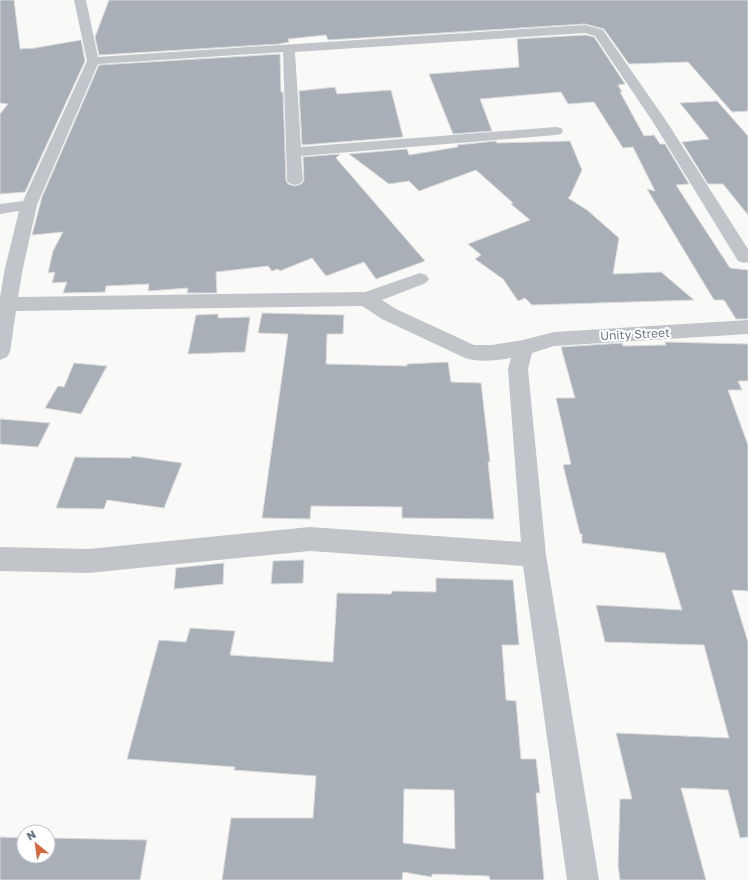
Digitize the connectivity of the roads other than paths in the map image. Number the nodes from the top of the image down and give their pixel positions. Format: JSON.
{"nodes":[{"id":1,"x":80,"y":0,"type":"edge"},
{"id":2,"x":289,"y":49,"type":"junction"},
{"id":3,"x":92,"y":61,"type":"junction"},
{"id":4,"x":556,"y":131,"type":"dead end"},
{"id":5,"x":294,"y":152,"type":"junction"},
{"id":6,"x":295,"y":180,"type":"dead end"},
{"id":7,"x":29,"y":205,"type":"junction"},
{"id":8,"x":0,"y":209,"type":"edge"},
{"id":9,"x":744,"y":257,"type":"dead end"},
{"id":10,"x":420,"y":279,"type":"dead end"},
{"id":11,"x":366,"y":299,"type":"junction"},
{"id":12,"x":8,"y":304,"type":"junction"},
{"id":13,"x":748,"y":327,"type":"edge"},
{"id":14,"x":523,"y":348,"type":"junction"},
{"id":15,"x":0,"y":352,"type":"edge"},
{"id":16,"x":534,"y":555,"type":"junction"},
{"id":17,"x":0,"y":559,"type":"edge"},
{"id":18,"x":583,"y":880,"type":"edge"}],
"edges":[{"from":1,"to":3,"type":"street"},
{"from":2,"to":3,"type":"street"},
{"from":2,"to":5,"type":"street"},
{"from":2,"to":9,"type":"street"},
{"from":3,"to":7,"type":"street"},
{"from":4,"to":5,"type":"street"},
{"from":5,"to":6,"type":"street"},
{"from":7,"to":8,"type":"street"},
{"from":7,"to":12,"type":"street"},
{"from":10,"to":11,"type":"street"},
{"from":11,"to":12,"type":"street"},
{"from":11,"to":14,"type":"street","name":"Unity Street"},
{"from":12,"to":15,"type":"street"},
{"from":13,"to":14,"type":"street","name":"Unity Street"},
{"from":14,"to":16,"type":"street"},
{"from":16,"to":17,"type":"street"},
{"from":16,"to":18,"type":"street"}]}
